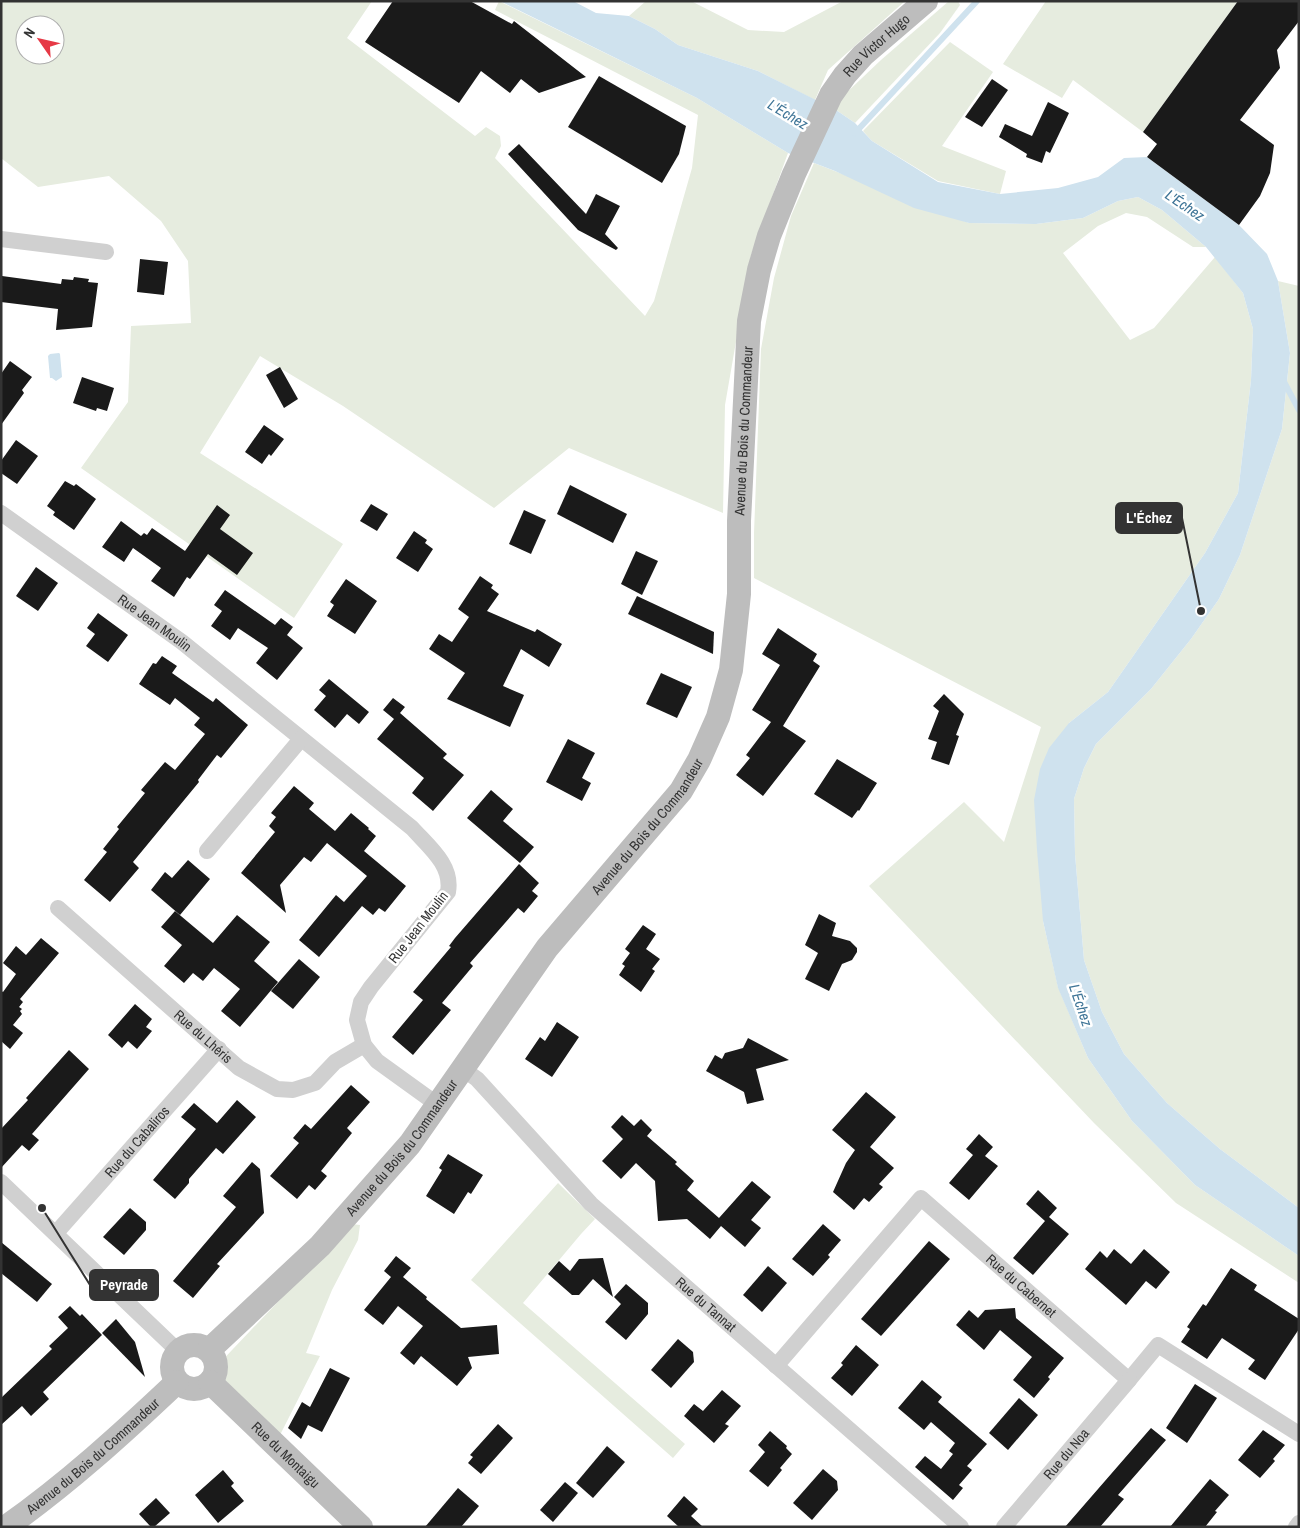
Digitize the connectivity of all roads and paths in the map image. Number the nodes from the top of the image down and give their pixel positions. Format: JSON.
{"nodes":[{"id":1,"x":926,"y":1,"type":"edge"},
{"id":2,"x":794,"y":174,"type":"joint"},
{"id":3,"x":1,"y":239,"type":"edge"},
{"id":4,"x":106,"y":252,"type":"dead end"},
{"id":5,"x":1,"y":513,"type":"edge"},
{"id":6,"x":302,"y":739,"type":"junction"},
{"id":7,"x":207,"y":851,"type":"dead end"},
{"id":8,"x":58,"y":908,"type":"dead end"},
{"id":9,"x":364,"y":1045,"type":"junction"},
{"id":10,"x":219,"y":1049,"type":"junction"},
{"id":11,"x":463,"y":1069,"type":"junction"},
{"id":12,"x":438,"y":1105,"type":"junction"},
{"id":13,"x":1,"y":1182,"type":"edge"},
{"id":14,"x":56,"y":1233,"type":"junction"},
{"id":15,"x":209,"y":1350,"type":"junction"},
{"id":16,"x":178,"y":1351,"type":"junction"},
{"id":17,"x":776,"y":1366,"type":"junction"},
{"id":18,"x":1129,"y":1380,"type":"junction"},
{"id":19,"x":177,"y":1382,"type":"junction"},
{"id":20,"x":210,"y":1382,"type":"junction"},
{"id":21,"x":1299,"y":1434,"type":"edge"},
{"id":22,"x":1299,"y":1523,"type":"edge"},
{"id":23,"x":6,"y":1527,"type":"edge"},
{"id":24,"x":361,"y":1527,"type":"edge"},
{"id":25,"x":961,"y":1527,"type":"edge"},
{"id":26,"x":1004,"y":1527,"type":"edge"},
{"id":27,"x":1296,"y":1527,"type":"edge"}],
"edges":[{"from":1,"to":2,"type":"main road","name":"Rue Victor Hugo"},
{"from":2,"to":11,"type":"main road","name":"Avenue du Bois du Commandeur"},
{"from":3,"to":4,"type":"street"},
{"from":5,"to":6,"type":"street","name":"Rue Jean Moulin"},
{"from":6,"to":7,"type":"street"},
{"from":6,"to":9,"type":"street","name":"Rue Jean Moulin"},
{"from":8,"to":10,"type":"street","name":"Rue du Lhéris"},
{"from":9,"to":10,"type":"street","name":"Rue du Lhéris"},
{"from":9,"to":12,"type":"street","name":"Rue Jean Moulin"},
{"from":10,"to":14,"type":"street","name":"Rue du Cabaliros"},
{"from":11,"to":12,"type":"main road","name":"Avenue du Bois du Commandeur"},
{"from":11,"to":17,"type":"street","name":"Rue du Tannat"},
{"from":12,"to":15,"type":"main road","name":"Avenue du Bois du Commandeur"},
{"from":13,"to":14,"type":"street"},
{"from":14,"to":16,"type":"street"},
{"from":15,"to":16,"type":"main road"},
{"from":15,"to":20,"type":"main road"},
{"from":16,"to":19,"type":"main road"},
{"from":17,"to":18,"type":"street","name":"Rue du Cabernet"},
{"from":17,"to":25,"type":"street","name":"Rue du Tannat"},
{"from":18,"to":21,"type":"street"},
{"from":18,"to":26,"type":"street","name":"Rue du Noa"},
{"from":19,"to":20,"type":"main road"},
{"from":19,"to":23,"type":"main road","name":"Avenue du Bois du Commandeur"},
{"from":20,"to":24,"type":"main road","name":"Rue du Montaigu"},
{"from":22,"to":27,"type":"street"}]}
